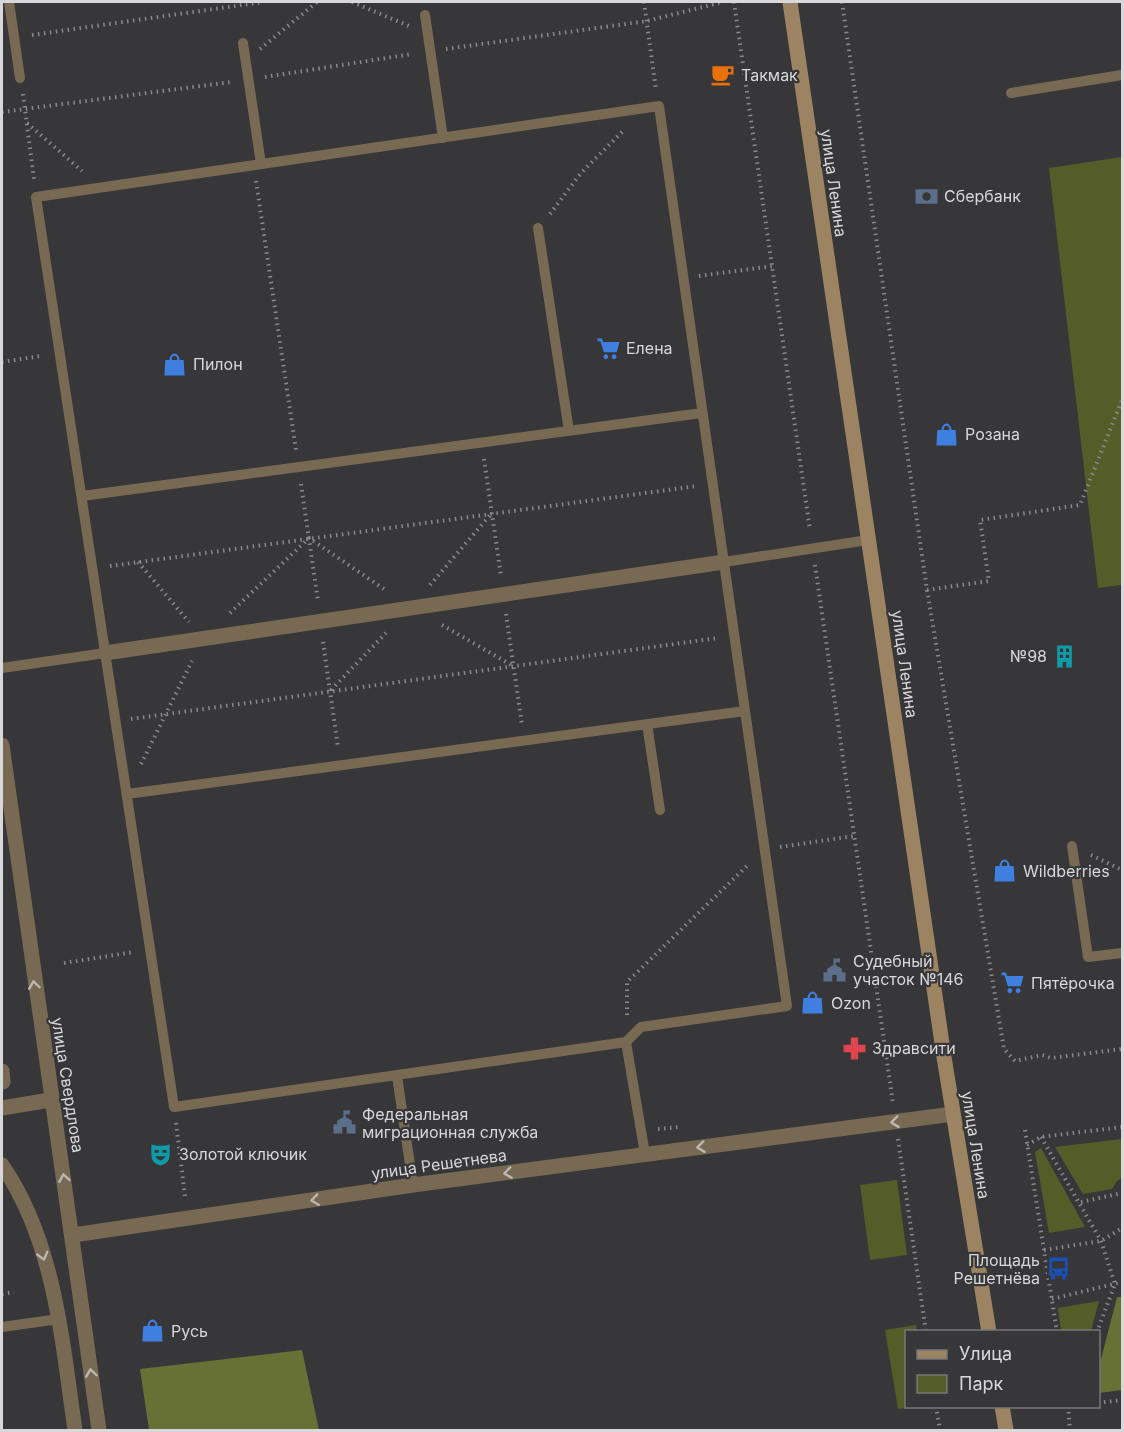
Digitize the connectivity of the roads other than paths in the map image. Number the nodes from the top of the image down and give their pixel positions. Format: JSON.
{"nodes":[{"id":1,"x":9,"y":2,"type":"edge"},
{"id":2,"x":789,"y":2,"type":"edge"},
{"id":3,"x":425,"y":15,"type":"dead end"},
{"id":4,"x":243,"y":43,"type":"dead end"},
{"id":5,"x":1122,"y":75,"type":"edge"},
{"id":6,"x":21,"y":78,"type":"road end"},
{"id":7,"x":1011,"y":93,"type":"dead end"},
{"id":8,"x":443,"y":138,"type":"junction"},
{"id":9,"x":257,"y":165,"type":"junction"},
{"id":10,"x":538,"y":228,"type":"road end"},
{"id":11,"x":702,"y":413,"type":"junction"},
{"id":12,"x":569,"y":430,"type":"junction"},
{"id":13,"x":81,"y":496,"type":"junction"},
{"id":14,"x":868,"y":540,"type":"junction"},
{"id":15,"x":724,"y":562,"type":"junction"},
{"id":16,"x":105,"y":653,"type":"junction"},
{"id":17,"x":2,"y":668,"type":"edge"},
{"id":18,"x":745,"y":711,"type":"junction"},
{"id":19,"x":647,"y":724,"type":"junction"},
{"id":20,"x":2,"y":745,"type":"edge"},
{"id":21,"x":127,"y":794,"type":"junction"},
{"id":22,"x":660,"y":810,"type":"dead end"},
{"id":23,"x":1072,"y":846,"type":"road end"},
{"id":24,"x":1122,"y":953,"type":"edge"},
{"id":25,"x":626,"y":1042,"type":"junction"},
{"id":26,"x":397,"y":1076,"type":"junction"},
{"id":27,"x":50,"y":1100,"type":"junction"},
{"id":28,"x":2,"y":1108,"type":"edge"},
{"id":29,"x":952,"y":1114,"type":"junction"},
{"id":30,"x":645,"y":1154,"type":"junction"},
{"id":31,"x":2,"y":1165,"type":"edge"},
{"id":32,"x":413,"y":1185,"type":"junction"},
{"id":33,"x":73,"y":1235,"type":"junction"},
{"id":34,"x":59,"y":1319,"type":"junction"},
{"id":35,"x":2,"y":1327,"type":"edge"},
{"id":36,"x":989,"y":1330,"type":"edge"},
{"id":37,"x":1002,"y":1408,"type":"edge"},
{"id":38,"x":75,"y":1431,"type":"edge"},
{"id":39,"x":99,"y":1431,"type":"edge"},
{"id":40,"x":1006,"y":1431,"type":"edge"}],
"edges":[{"from":1,"to":6,"type":"lane"},
{"from":2,"to":14,"type":"main road","name":"улица Ленина"},
{"from":3,"to":8,"type":"lane"},
{"from":4,"to":9,"type":"lane"},
{"from":5,"to":7,"type":"lane"},
{"from":8,"to":9,"type":"lane"},
{"from":8,"to":11,"type":"lane"},
{"from":9,"to":13,"type":"lane"},
{"from":10,"to":12,"type":"lane"},
{"from":11,"to":12,"type":"lane"},
{"from":11,"to":15,"type":"lane"},
{"from":12,"to":13,"type":"lane"},
{"from":13,"to":16,"type":"lane"},
{"from":14,"to":15,"type":"lane"},
{"from":14,"to":29,"type":"main road","name":"улица Ленина"},
{"from":15,"to":16,"type":"street"},
{"from":15,"to":18,"type":"lane"},
{"from":16,"to":17,"type":"lane"},
{"from":16,"to":21,"type":"lane"},
{"from":18,"to":19,"type":"lane"},
{"from":18,"to":25,"type":"lane"},
{"from":19,"to":21,"type":"lane"},
{"from":19,"to":22,"type":"lane"},
{"from":27,"to":20,"type":"street","name":"улица Свердлова","one_way":true},
{"from":21,"to":26,"type":"lane"},
{"from":23,"to":24,"type":"lane"},
{"from":25,"to":26,"type":"lane"},
{"from":25,"to":30,"type":"lane"},
{"from":26,"to":32,"type":"lane"},
{"from":27,"to":28,"type":"street"},
{"from":33,"to":27,"type":"street","name":"улица Свердлова","one_way":true},
{"from":29,"to":30,"type":"street","name":"улица Решетнева","one_way":true},
{"from":29,"to":36,"type":"main road","name":"улица Ленина"},
{"from":30,"to":32,"type":"street","name":"улица Решетнева","one_way":true},
{"from":31,"to":34,"type":"street","one_way":true},
{"from":32,"to":33,"type":"street","name":"улица Решетнева","one_way":true},
{"from":39,"to":33,"type":"street","name":"улица Свердлова","one_way":true},
{"from":34,"to":35,"type":"lane"},
{"from":34,"to":38,"type":"street"},
{"from":37,"to":40,"type":"main road"}]}
